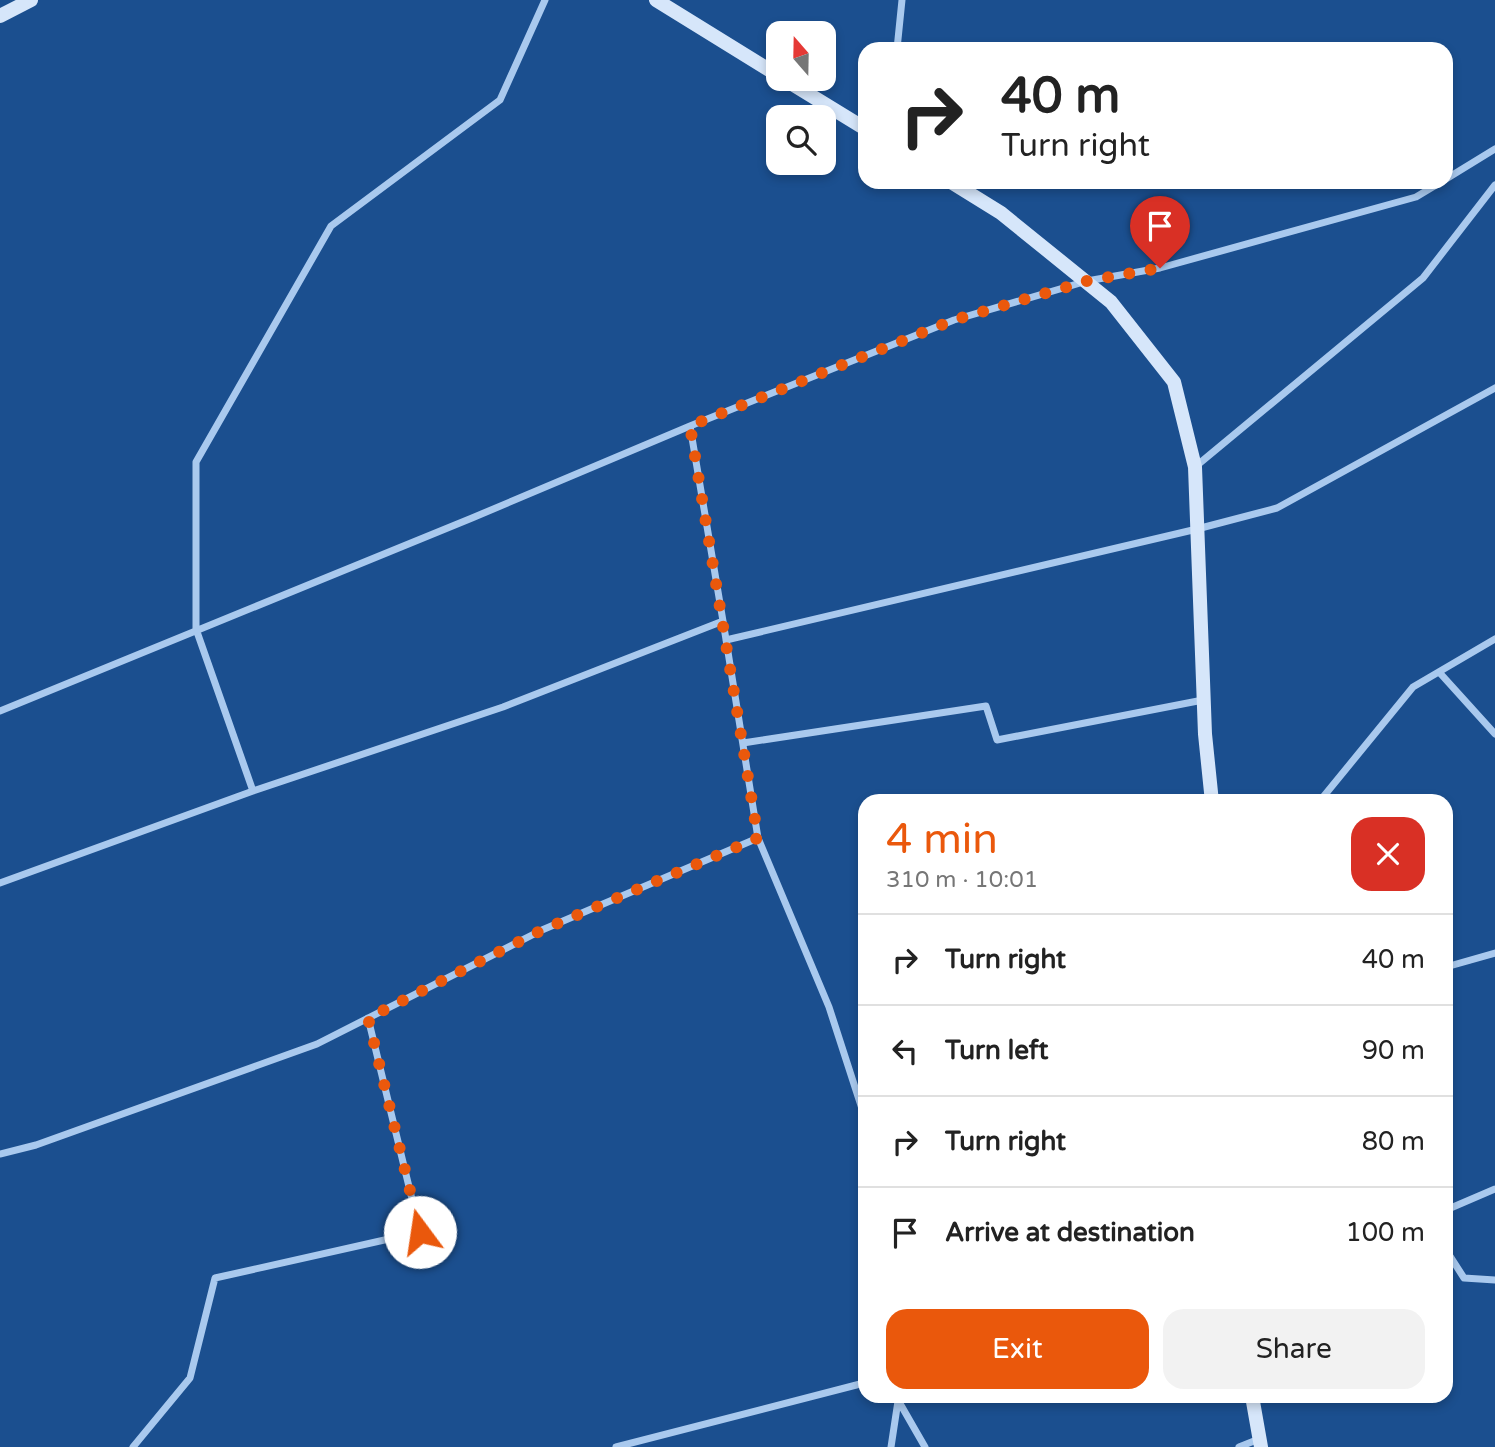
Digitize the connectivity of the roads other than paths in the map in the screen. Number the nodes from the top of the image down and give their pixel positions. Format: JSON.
{"nodes":[{"id":1,"x":30,"y":0,"type":"edge"},
{"id":2,"x":545,"y":0,"type":"edge"},
{"id":3,"x":656,"y":0,"type":"edge"},
{"id":4,"x":902,"y":0,"type":"edge"},
{"id":5,"x":0,"y":16,"type":"edge"},
{"id":6,"x":898,"y":42,"type":"edge"},
{"id":7,"x":766,"y":67,"type":"edge"},
{"id":8,"x":804,"y":91,"type":"edge"},
{"id":9,"x":858,"y":124,"type":"edge"},
{"id":10,"x":1495,"y":149,"type":"edge"},
{"id":11,"x":1453,"y":175,"type":"edge"},
{"id":12,"x":1495,"y":185,"type":"edge"},
{"id":13,"x":962,"y":189,"type":"edge"},
{"id":14,"x":1429,"y":189,"type":"edge"},
{"id":15,"x":1087,"y":281,"type":"junction"},
{"id":16,"x":1495,"y":388,"type":"edge"},
{"id":17,"x":690,"y":426,"type":"junction"},
{"id":18,"x":1195,"y":467,"type":"junction"},
{"id":19,"x":1198,"y":529,"type":"junction"},
{"id":20,"x":723,"y":621,"type":"junction"},
{"id":21,"x":196,"y":629,"type":"junction"},
{"id":22,"x":1495,"y":639,"type":"edge"},
{"id":23,"x":726,"y":640,"type":"junction"},
{"id":24,"x":1439,"y":671,"type":"junction"},
{"id":25,"x":1204,"y":700,"type":"junction"},
{"id":26,"x":0,"y":711,"type":"edge"},
{"id":27,"x":1495,"y":734,"type":"edge"},
{"id":28,"x":743,"y":743,"type":"junction"},
{"id":29,"x":253,"y":791,"type":"junction"},
{"id":30,"x":1211,"y":794,"type":"edge"},
{"id":31,"x":1326,"y":794,"type":"edge"},
{"id":32,"x":758,"y":838,"type":"junction"},
{"id":33,"x":0,"y":883,"type":"edge"},
{"id":34,"x":1495,"y":953,"type":"edge"},
{"id":35,"x":1453,"y":965,"type":"edge"},
{"id":36,"x":368,"y":1018,"type":"junction"},
{"id":37,"x":858,"y":1096,"type":"edge"},
{"id":38,"x":0,"y":1154,"type":"edge"},
{"id":39,"x":1495,"y":1189,"type":"edge"},
{"id":40,"x":1453,"y":1206,"type":"edge"},
{"id":41,"x":1453,"y":1261,"type":"edge"},
{"id":42,"x":1495,"y":1280,"type":"edge"},
{"id":43,"x":858,"y":1385,"type":"edge"},
{"id":44,"x":897,"y":1403,"type":"edge"},
{"id":45,"x":901,"y":1403,"type":"edge"},
{"id":46,"x":1253,"y":1403,"type":"edge"},
{"id":47,"x":1260,"y":1443,"type":"edge"},
{"id":48,"x":133,"y":1447,"type":"edge"},
{"id":49,"x":616,"y":1447,"type":"edge"},
{"id":50,"x":891,"y":1447,"type":"edge"},
{"id":51,"x":925,"y":1447,"type":"edge"},
{"id":52,"x":1239,"y":1447,"type":"edge"}],
"edges":[{"from":1,"to":5,"type":"street"},
{"from":2,"to":21,"type":"street"},
{"from":3,"to":7,"type":"street"},
{"from":4,"to":6,"type":"street"},
{"from":8,"to":9,"type":"street"},
{"from":10,"to":11,"type":"street"},
{"from":12,"to":18,"type":"street"},
{"from":13,"to":15,"type":"street"},
{"from":14,"to":15,"type":"street"},
{"from":15,"to":17,"type":"street"},
{"from":15,"to":18,"type":"street"},
{"from":16,"to":19,"type":"street"},
{"from":17,"to":20,"type":"street"},
{"from":17,"to":21,"type":"street"},
{"from":18,"to":19,"type":"street"},
{"from":19,"to":23,"type":"street"},
{"from":19,"to":25,"type":"street"},
{"from":20,"to":23,"type":"street"},
{"from":20,"to":29,"type":"street"},
{"from":21,"to":26,"type":"street"},
{"from":21,"to":29,"type":"street"},
{"from":22,"to":24,"type":"street"},
{"from":23,"to":28,"type":"street"},
{"from":24,"to":27,"type":"street"},
{"from":24,"to":31,"type":"street"},
{"from":25,"to":28,"type":"street"},
{"from":25,"to":30,"type":"street"},
{"from":28,"to":32,"type":"street"},
{"from":29,"to":33,"type":"street"},
{"from":32,"to":36,"type":"street"},
{"from":32,"to":37,"type":"street"},
{"from":34,"to":35,"type":"street"},
{"from":36,"to":38,"type":"street"},
{"from":36,"to":48,"type":"street"},
{"from":39,"to":40,"type":"street"},
{"from":41,"to":42,"type":"street"},
{"from":43,"to":49,"type":"street"},
{"from":44,"to":50,"type":"street"},
{"from":45,"to":51,"type":"street"},
{"from":46,"to":47,"type":"street"},
{"from":47,"to":52,"type":"street"}]}
